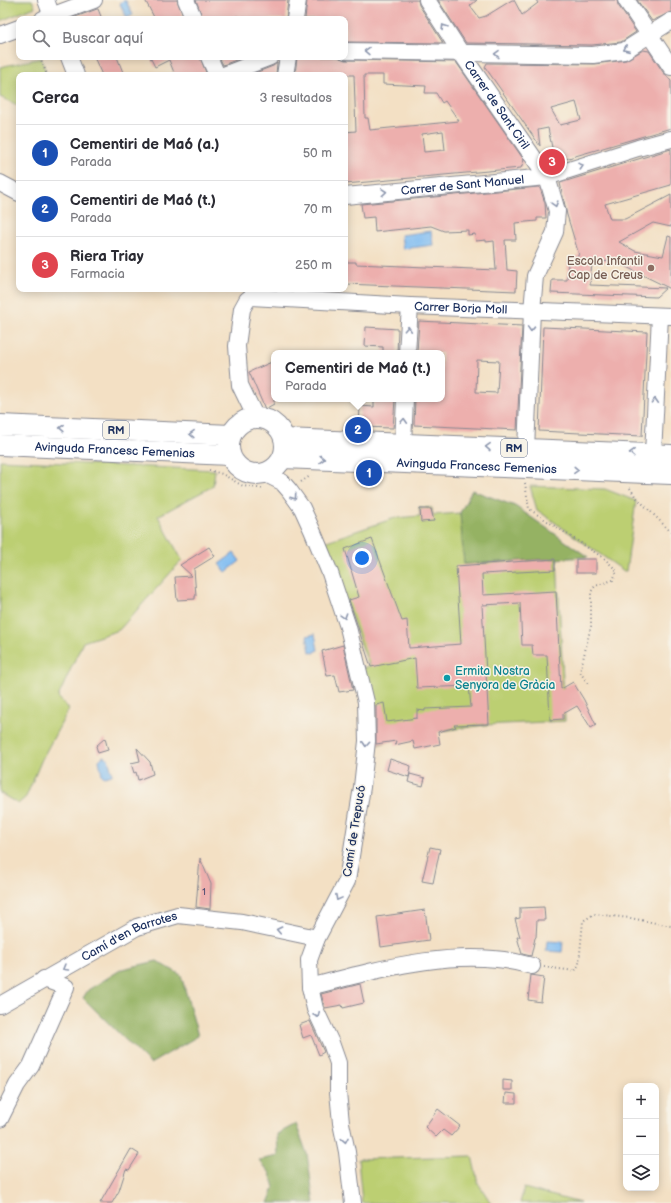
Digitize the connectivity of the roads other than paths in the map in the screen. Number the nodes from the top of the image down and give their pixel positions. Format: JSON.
{"nodes":[{"id":1,"x":46,"y":0,"type":"edge"},
{"id":2,"x":94,"y":0,"type":"edge"},
{"id":3,"x":186,"y":0,"type":"edge"},
{"id":4,"x":298,"y":0,"type":"edge"},
{"id":5,"x":427,"y":0,"type":"edge"},
{"id":6,"x":626,"y":0,"type":"edge"},
{"id":7,"x":50,"y":16,"type":"edge"},
{"id":8,"x":55,"y":16,"type":"edge"},
{"id":9,"x":193,"y":16,"type":"edge"},
{"id":10,"x":295,"y":16,"type":"edge"},
{"id":11,"x":671,"y":21,"type":"edge"},
{"id":12,"x":16,"y":29,"type":"edge"},
{"id":13,"x":0,"y":35,"type":"edge"},
{"id":14,"x":650,"y":35,"type":"junction"},
{"id":15,"x":348,"y":51,"type":"edge"},
{"id":16,"x":461,"y":53,"type":"junction"},
{"id":17,"x":70,"y":60,"type":"edge"},
{"id":18,"x":211,"y":60,"type":"edge"},
{"id":19,"x":262,"y":60,"type":"edge"},
{"id":20,"x":288,"y":60,"type":"edge"},
{"id":21,"x":671,"y":67,"type":"edge"},
{"id":22,"x":75,"y":72,"type":"edge"},
{"id":23,"x":216,"y":72,"type":"edge"},
{"id":24,"x":232,"y":72,"type":"edge"},
{"id":25,"x":286,"y":72,"type":"edge"},
{"id":26,"x":671,"y":139,"type":"edge"},
{"id":27,"x":547,"y":177,"type":"junction"},
{"id":28,"x":0,"y":183,"type":"edge"},
{"id":29,"x":16,"y":191,"type":"edge"},
{"id":30,"x":348,"y":196,"type":"edge"},
{"id":31,"x":255,"y":293,"type":"edge"},
{"id":32,"x":410,"y":306,"type":"junction"},
{"id":33,"x":532,"y":310,"type":"junction"},
{"id":34,"x":665,"y":316,"type":"edge"},
{"id":35,"x":407,"y":350,"type":"edge"},
{"id":36,"x":405,"y":402,"type":"edge"},
{"id":37,"x":256,"y":418,"type":"junction"},
{"id":38,"x":0,"y":425,"type":"edge"},
{"id":39,"x":231,"y":435,"type":"junction"},
{"id":40,"x":403,"y":444,"type":"junction"},
{"id":41,"x":0,"y":445,"type":"edge"},
{"id":42,"x":284,"y":449,"type":"junction"},
{"id":43,"x":230,"y":455,"type":"junction"},
{"id":44,"x":662,"y":455,"type":"edge"},
{"id":45,"x":525,"y":458,"type":"junction"},
{"id":46,"x":671,"y":474,"type":"edge"},
{"id":47,"x":266,"y":482,"type":"junction"},
{"id":48,"x":317,"y":938,"type":"junction"},
{"id":49,"x":532,"y":966,"type":"road end"},
{"id":50,"x":44,"y":979,"type":"junction"},
{"id":51,"x":310,"y":987,"type":"junction"},
{"id":52,"x":0,"y":1005,"type":"edge"},
{"id":53,"x":0,"y":1119,"type":"edge"},
{"id":54,"x":353,"y":1203,"type":"edge"}],
"edges":[{"from":1,"to":7,"type":"street"},
{"from":2,"to":8,"type":"street"},
{"from":3,"to":9,"type":"street"},
{"from":4,"to":10,"type":"street"},
{"from":16,"to":5,"type":"street","name":"Carrer de Sant Ciril","one_way":true},
{"from":6,"to":14,"type":"street"},
{"from":11,"to":14,"type":"street"},
{"from":12,"to":13,"type":"street"},
{"from":14,"to":16,"type":"street","one_way":true},
{"from":14,"to":21,"type":"street"},
{"from":16,"to":15,"type":"street","one_way":true},
{"from":16,"to":27,"type":"street","name":"Carrer de Sant Ciril"},
{"from":17,"to":22,"type":"street"},
{"from":18,"to":23,"type":"street"},
{"from":19,"to":24,"type":"street"},
{"from":20,"to":25,"type":"street"},
{"from":27,"to":26,"type":"street","name":"Carrer de Sant Manuel","one_way":true},
{"from":30,"to":27,"type":"street","name":"Carrer de Sant Manuel","one_way":true},
{"from":27,"to":33,"type":"street","name":"Carrer de Sant Ciril","one_way":true},
{"from":28,"to":29,"type":"street"},
{"from":31,"to":32,"type":"street","name":"Carrer Borja Moll"},
{"from":31,"to":37,"type":"street"},
{"from":32,"to":33,"type":"street","name":"Carrer Borja Moll"},
{"from":35,"to":32,"type":"street","one_way":true},
{"from":33,"to":34,"type":"street","name":"Carrer Borja Moll"},
{"from":33,"to":45,"type":"street","name":"Carrer de Sant Ciril","one_way":true},
{"from":44,"to":34,"type":"street","one_way":true},
{"from":40,"to":36,"type":"street","one_way":true},
{"from":37,"to":39,"type":"main road"},
{"from":37,"to":42,"type":"main road"},
{"from":39,"to":38,"type":"main road","name":"Avinguda Francesc Femenias","number":"RM","one_way":true},
{"from":39,"to":43,"type":"main road"},
{"from":40,"to":42,"type":"main road","name":"Avinguda Francesc Femenias","number":"RM"},
{"from":45,"to":40,"type":"main road","name":"Avinguda Francesc Femenias","number":"RM","one_way":true},
{"from":41,"to":43,"type":"main road","name":"Avinguda Francesc Femenias","number":"RM"},
{"from":42,"to":45,"type":"main road","name":"Avinguda Francesc Femenias","number":"RM","one_way":true},
{"from":42,"to":47,"type":"main road"},
{"from":43,"to":47,"type":"main road"},
{"from":44,"to":45,"type":"main road","name":"Avinguda Francesc Femenias","number":"RM","one_way":true},
{"from":45,"to":46,"type":"main road","name":"Avinguda Francesc Femenias","number":"RM","one_way":true},
{"from":47,"to":48,"type":"street","name":"Camí de Trepucó","one_way":true},
{"from":48,"to":50,"type":"street","name":"Camí d'en Barrotes","one_way":true},
{"from":48,"to":51,"type":"street","name":"Camí de Trepucó"},
{"from":49,"to":51,"type":"street"},
{"from":50,"to":52,"type":"street","name":"Camí d'en Barrotes"},
{"from":50,"to":53,"type":"street"},
{"from":51,"to":54,"type":"street","name":"Camí de Trepucó","one_way":true}]}
